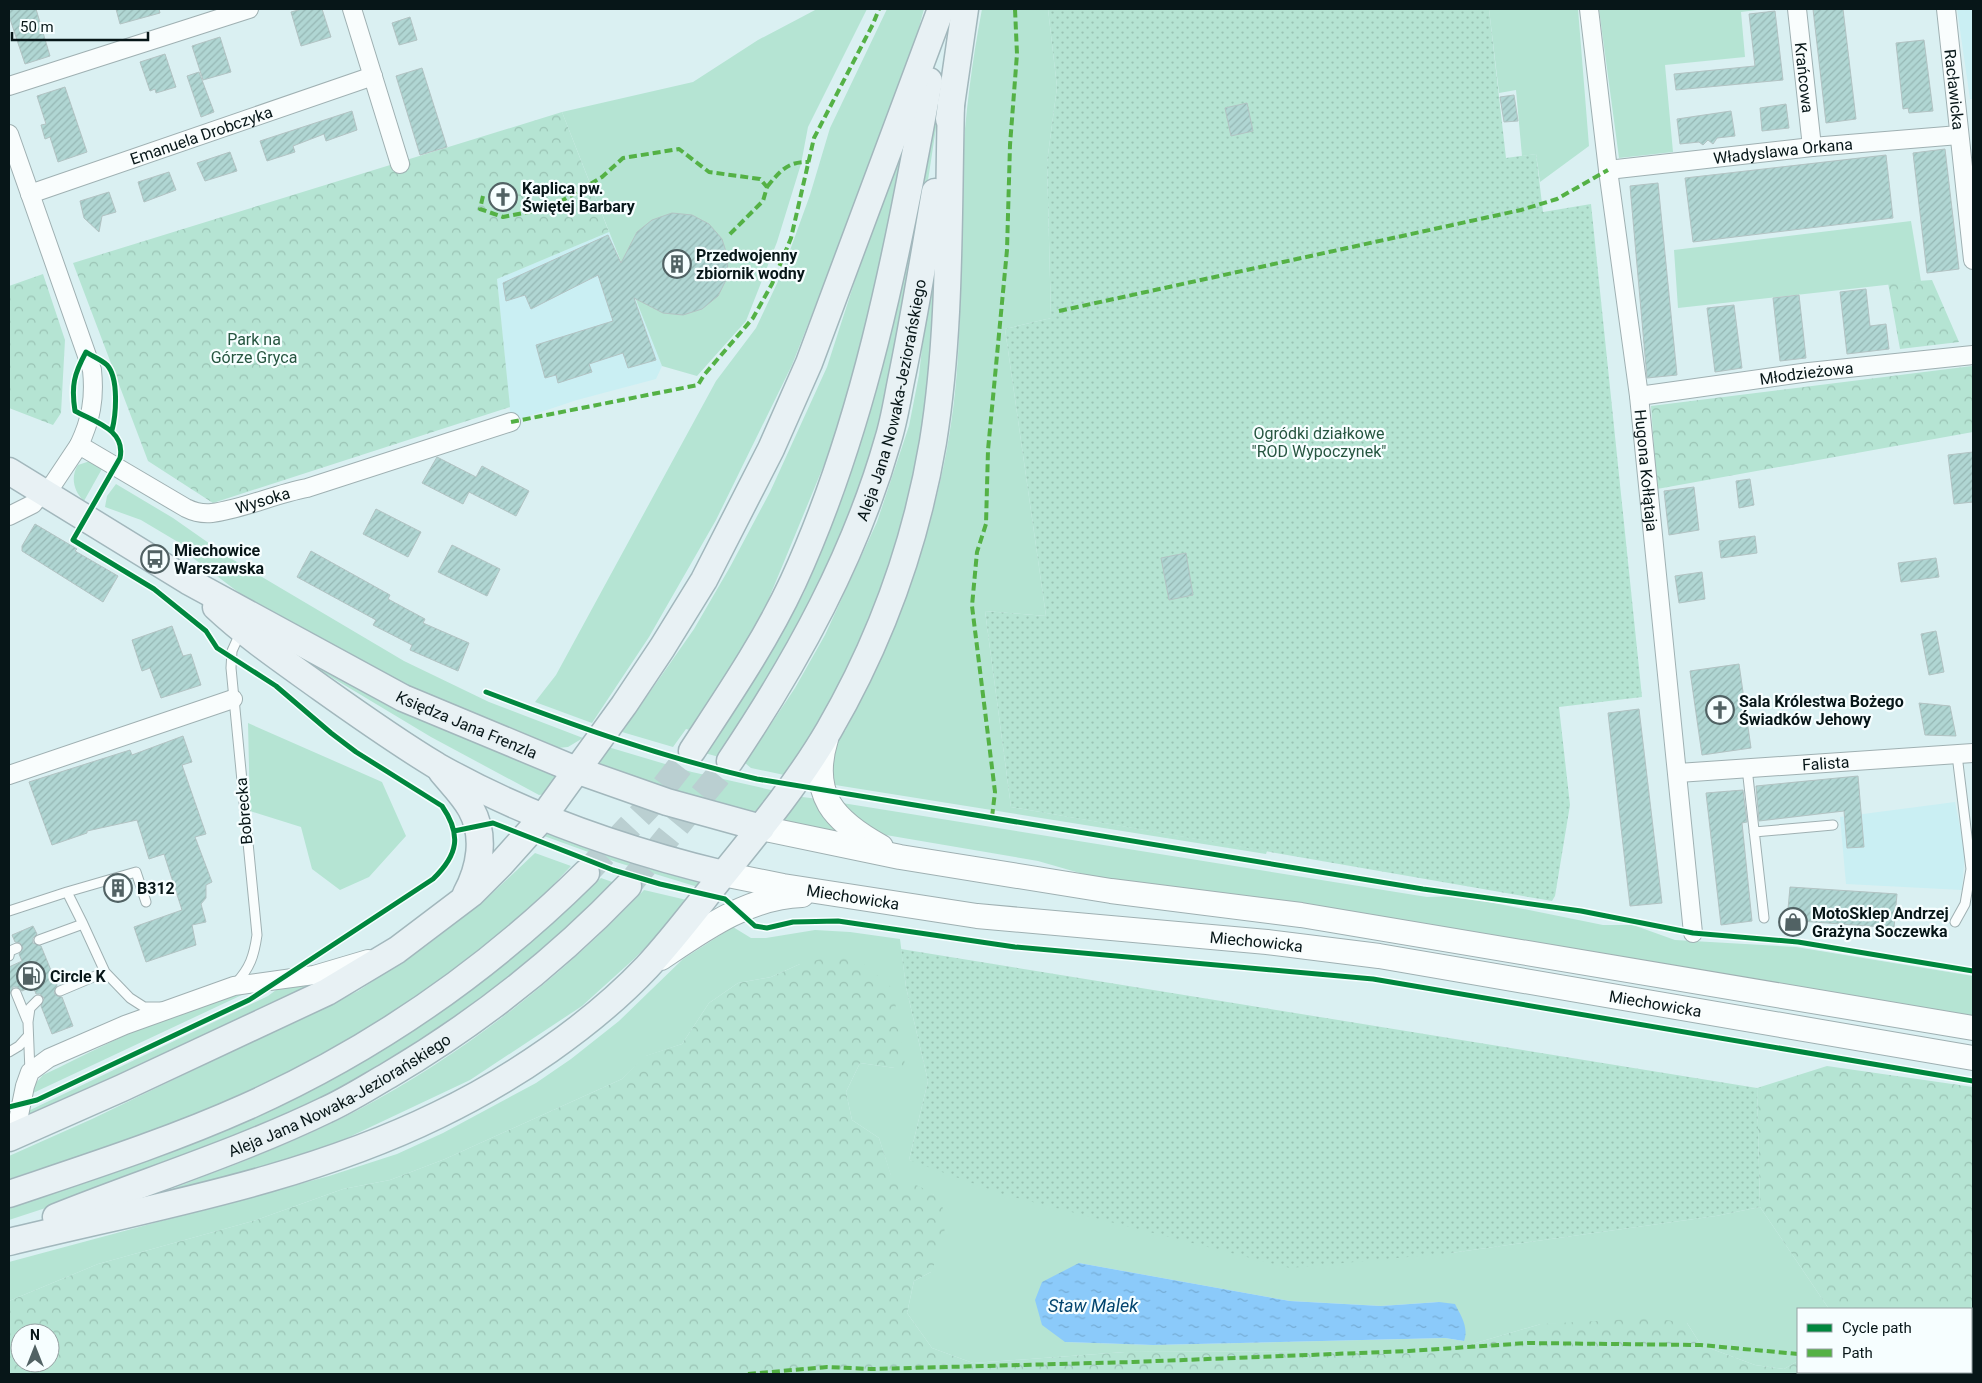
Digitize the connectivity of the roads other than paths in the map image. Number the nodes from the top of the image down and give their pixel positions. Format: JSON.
{"nodes":[{"id":1,"x":249,"y":9,"type":"edge"},
{"id":2,"x":352,"y":9,"type":"edge"},
{"id":3,"x":942,"y":9,"type":"edge"},
{"id":4,"x":965,"y":9,"type":"edge"},
{"id":5,"x":1590,"y":9,"type":"edge"},
{"id":6,"x":1797,"y":9,"type":"edge"},
{"id":7,"x":1946,"y":9,"type":"edge"},
{"id":8,"x":373,"y":76,"type":"junction"},
{"id":9,"x":9,"y":86,"type":"edge"},
{"id":10,"x":952,"y":103,"type":"junction"},
{"id":11,"x":9,"y":134,"type":"edge"},
{"id":12,"x":1959,"y":135,"type":"junction"},
{"id":13,"x":1812,"y":147,"type":"junction"},
{"id":14,"x":400,"y":164,"type":"dead end"},
{"id":15,"x":1608,"y":170,"type":"junction"},
{"id":16,"x":30,"y":194,"type":"junction"},
{"id":17,"x":1973,"y":260,"type":"edge"},
{"id":18,"x":1973,"y":355,"type":"edge"},
{"id":19,"x":1639,"y":396,"type":"junction"},
{"id":20,"x":511,"y":422,"type":"dead end"},
{"id":21,"x":79,"y":445,"type":"junction"},
{"id":22,"x":9,"y":471,"type":"edge"},
{"id":23,"x":44,"y":492,"type":"junction"},
{"id":24,"x":9,"y":516,"type":"edge"},
{"id":25,"x":188,"y":581,"type":"junction"},
{"id":26,"x":241,"y":631,"type":"junction"},
{"id":27,"x":234,"y":699,"type":"junction"},
{"id":28,"x":828,"y":732,"type":"junction"},
{"id":29,"x":692,"y":751,"type":"tunnel mouth"},
{"id":30,"x":1965,"y":754,"type":"edge"},
{"id":31,"x":730,"y":761,"type":"tunnel mouth"},
{"id":32,"x":437,"y":766,"type":"junction"},
{"id":33,"x":1747,"y":768,"type":"junction"},
{"id":34,"x":576,"y":770,"type":"junction"},
{"id":35,"x":1678,"y":773,"type":"junction"},
{"id":36,"x":9,"y":775,"type":"edge"},
{"id":37,"x":543,"y":817,"type":"junction"},
{"id":38,"x":1833,"y":825,"type":"dead end"},
{"id":39,"x":761,"y":828,"type":"junction"},
{"id":40,"x":1754,"y":832,"type":"junction"},
{"id":41,"x":900,"y":857,"type":"junction"},
{"id":42,"x":586,"y":873,"type":"tunnel mouth"},
{"id":43,"x":723,"y":874,"type":"junction"},
{"id":44,"x":628,"y":886,"type":"tunnel mouth"},
{"id":45,"x":67,"y":892,"type":"junction"},
{"id":46,"x":867,"y":898,"type":"junction"},
{"id":47,"x":146,"y":902,"type":"dead end"},
{"id":48,"x":460,"y":902,"type":"junction"},
{"id":49,"x":9,"y":911,"type":"edge"},
{"id":50,"x":1764,"y":918,"type":"dead end"},
{"id":51,"x":1955,"y":922,"type":"dead end"},
{"id":52,"x":83,"y":924,"type":"junction"},
{"id":53,"x":1693,"y":933,"type":"dead end"},
{"id":54,"x":39,"y":940,"type":"dead end"},
{"id":55,"x":397,"y":950,"type":"junction"},
{"id":56,"x":647,"y":967,"type":"junction"},
{"id":57,"x":105,"y":972,"type":"junction"},
{"id":58,"x":234,"y":986,"type":"junction"},
{"id":59,"x":60,"y":991,"type":"dead end"},
{"id":60,"x":16,"y":993,"type":"dead end"},
{"id":61,"x":38,"y":1000,"type":"dead end"},
{"id":62,"x":171,"y":1007,"type":"junction"},
{"id":63,"x":28,"y":1022,"type":"junction"},
{"id":64,"x":1973,"y":1028,"type":"edge"},
{"id":65,"x":28,"y":1036,"type":"junction"},
{"id":66,"x":9,"y":1052,"type":"edge"},
{"id":67,"x":1973,"y":1058,"type":"edge"},
{"id":68,"x":21,"y":1082,"type":"edge"},
{"id":69,"x":9,"y":1137,"type":"edge"},
{"id":70,"x":9,"y":1194,"type":"edge"},
{"id":71,"x":9,"y":1236,"type":"edge"},
{"id":72,"x":9,"y":1242,"type":"edge"}],
"edges":[{"from":1,"to":9,"type":"street"},
{"from":2,"to":8,"type":"street"},
{"from":3,"to":29,"type":"main road","name":"Aleja Jana Nowaka-Jeziorańskiego"},
{"from":3,"to":34,"type":"main road"},
{"from":4,"to":10,"type":"main road","name":"Aleja Jana Nowaka-Jeziorańskiego"},
{"from":5,"to":15,"type":"street","name":"Hugona Kołłątaja"},
{"from":6,"to":13,"type":"street","name":"Krańcowa"},
{"from":7,"to":12,"type":"street","name":"Racławicka"},
{"from":8,"to":14,"type":"street"},
{"from":8,"to":16,"type":"street","name":"Emanuela Drobczyka"},
{"from":10,"to":28,"type":"main road"},
{"from":10,"to":31,"type":"main road","name":"Aleja Jana Nowaka-Jeziorańskiego"},
{"from":11,"to":16,"type":"street"},
{"from":12,"to":13,"type":"street","name":"Władyslawa Orkana"},
{"from":12,"to":17,"type":"street","name":"Racławicka"},
{"from":13,"to":15,"type":"street","name":"Władyslawa Orkana"},
{"from":15,"to":19,"type":"street","name":"Hugona Kołłątaja"},
{"from":16,"to":21,"type":"street"},
{"from":18,"to":19,"type":"street","name":"Młodzieżowa"},
{"from":19,"to":35,"type":"street","name":"Hugona Kołłątaja"},
{"from":20,"to":21,"type":"street","name":"Wysoka"},
{"from":21,"to":23,"type":"street"},
{"from":22,"to":23,"type":"main road","name":"Księdza Jana Frenzla"},
{"from":23,"to":24,"type":"street"},
{"from":23,"to":25,"type":"main road","name":"Księdza Jana Frenzla"},
{"from":25,"to":26,"type":"main road","name":"Księdza Jana Frenzla"},
{"from":25,"to":34,"type":"main road","name":"Księdza Jana Frenzla"},
{"from":26,"to":27,"type":"lane","name":"Bobrecka"},
{"from":26,"to":32,"type":"main road","name":"Księdza Jana Frenzla"},
{"from":27,"to":36,"type":"street"},
{"from":27,"to":58,"type":"lane","name":"Bobrecka"},
{"from":28,"to":39,"type":"main road"},
{"from":28,"to":41,"type":"main road"},
{"from":30,"to":33,"type":"street","name":"Falista"},
{"from":30,"to":51,"type":"lane"},
{"from":32,"to":37,"type":"main road","name":"Księdza Jana Frenzla"},
{"from":32,"to":48,"type":"main road"},
{"from":33,"to":35,"type":"street","name":"Falista"},
{"from":33,"to":40,"type":"lane"},
{"from":34,"to":37,"type":"main road"},
{"from":34,"to":39,"type":"main road","name":"Księdza Jana Frenzla"},
{"from":35,"to":53,"type":"street","name":"Hugona Kołłątaja"},
{"from":37,"to":43,"type":"main road","name":"Miechowicka"},
{"from":37,"to":48,"type":"main road"},
{"from":38,"to":40,"type":"lane"},
{"from":39,"to":41,"type":"main road","name":"Miechowicka"},
{"from":39,"to":43,"type":"main road"},
{"from":40,"to":50,"type":"lane"},
{"from":41,"to":64,"type":"main road","name":"Miechowicka"},
{"from":42,"to":70,"type":"main road","name":"Aleja Jana Nowaka-Jeziorańskiego"},
{"from":43,"to":46,"type":"main road","name":"Miechowicka"},
{"from":43,"to":56,"type":"main road"},
{"from":44,"to":71,"type":"main road","name":"Aleja Jana Nowaka-Jeziorańskiego"},
{"from":45,"to":47,"type":"lane"},
{"from":45,"to":49,"type":"lane"},
{"from":45,"to":52,"type":"lane"},
{"from":46,"to":56,"type":"main road"},
{"from":46,"to":67,"type":"main road","name":"Miechowicka"},
{"from":48,"to":55,"type":"main road"},
{"from":52,"to":54,"type":"lane"},
{"from":52,"to":57,"type":"lane"},
{"from":55,"to":58,"type":"street"},
{"from":55,"to":69,"type":"main road"},
{"from":56,"to":72,"type":"main road"},
{"from":57,"to":59,"type":"lane"},
{"from":57,"to":62,"type":"lane"},
{"from":58,"to":62,"type":"street"},
{"from":60,"to":63,"type":"lane"},
{"from":61,"to":63,"type":"lane"},
{"from":62,"to":68,"type":"street"},
{"from":63,"to":65,"type":"lane"},
{"from":65,"to":66,"type":"lane"},
{"from":65,"to":68,"type":"lane"},
{"from":68,"to":69,"type":"street"}]}
